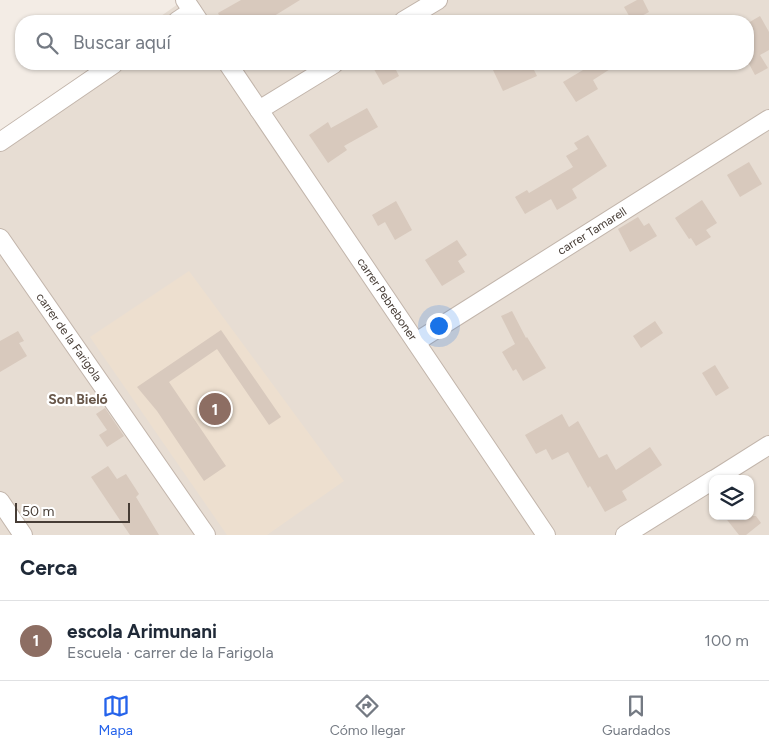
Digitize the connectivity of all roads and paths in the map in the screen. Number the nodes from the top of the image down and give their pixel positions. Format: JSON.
{"nodes":[{"id":1,"x":438,"y":0,"type":"edge"},
{"id":2,"x":413,"y":15,"type":"edge"},
{"id":3,"x":105,"y":70,"type":"edge"},
{"id":4,"x":232,"y":70,"type":"edge"},
{"id":5,"x":324,"y":70,"type":"edge"},
{"id":6,"x":259,"y":110,"type":"junction"},
{"id":7,"x":769,"y":119,"type":"edge"},
{"id":8,"x":0,"y":142,"type":"edge"},
{"id":9,"x":0,"y":238,"type":"edge"},
{"id":10,"x":416,"y":342,"type":"junction"},
{"id":11,"x":769,"y":445,"type":"edge"},
{"id":12,"x":720,"y":475,"type":"edge"},
{"id":13,"x":709,"y":482,"type":"edge"},
{"id":14,"x":0,"y":500,"type":"edge"},
{"id":15,"x":22,"y":535,"type":"edge"},
{"id":16,"x":206,"y":535,"type":"edge"},
{"id":17,"x":546,"y":535,"type":"edge"},
{"id":18,"x":625,"y":535,"type":"edge"}],
"edges":[{"from":1,"to":2,"type":"street"},
{"from":3,"to":8,"type":"street"},
{"from":4,"to":6,"type":"street","name":"carrer Pebreboner"},
{"from":5,"to":6,"type":"street"},
{"from":6,"to":10,"type":"street","name":"carrer Pebreboner"},
{"from":7,"to":10,"type":"street","name":"carrer Tamarell"},
{"from":9,"to":16,"type":"street","name":"carrer de la Farigola"},
{"from":10,"to":17,"type":"street","name":"carrer Pebreboner"},
{"from":11,"to":12,"type":"street"},
{"from":13,"to":18,"type":"street"},
{"from":14,"to":15,"type":"street"}]}
